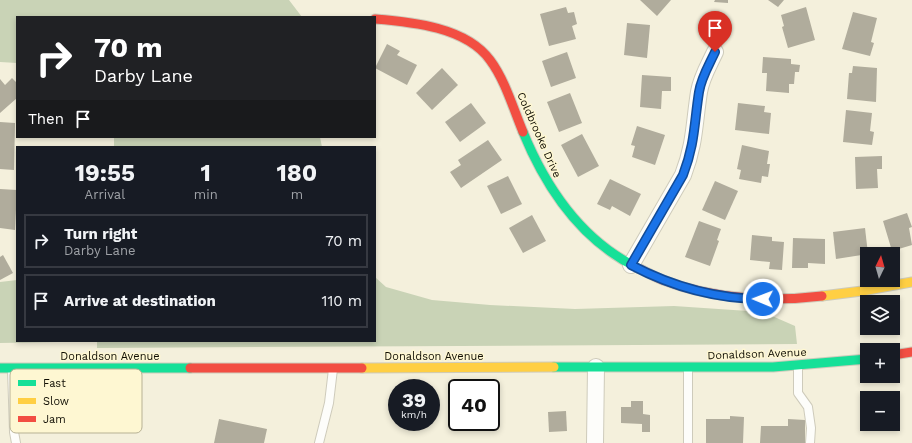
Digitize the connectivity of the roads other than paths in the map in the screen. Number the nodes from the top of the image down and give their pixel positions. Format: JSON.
{"nodes":[{"id":1,"x":376,"y":19,"type":"edge"},
{"id":2,"x":715,"y":52,"type":"dead end"},
{"id":3,"x":631,"y":265,"type":"junction"},
{"id":4,"x":912,"y":282,"type":"edge"},
{"id":5,"x":912,"y":352,"type":"edge"},
{"id":6,"x":900,"y":354,"type":"edge"},
{"id":7,"x":860,"y":360,"type":"edge"},
{"id":8,"x":798,"y":365,"type":"junction"},
{"id":9,"x":688,"y":367,"type":"junction"},
{"id":10,"x":0,"y":368,"type":"edge"},
{"id":11,"x":12,"y":368,"type":"joint"},
{"id":12,"x":333,"y":368,"type":"junction"},
{"id":13,"x":596,"y":368,"type":"junction"},
{"id":14,"x":14,"y":433,"type":"edge"},
{"id":15,"x":16,"y":443,"type":"edge"},
{"id":16,"x":319,"y":443,"type":"edge"},
{"id":17,"x":595,"y":443,"type":"edge"},
{"id":18,"x":688,"y":443,"type":"edge"},
{"id":19,"x":810,"y":443,"type":"edge"}],
"edges":[{"from":1,"to":3,"type":"main road","name":"Coldbrooke Drive"},
{"from":2,"to":3,"type":"street"},
{"from":3,"to":4,"type":"main road","name":"Coldbrooke Drive"},
{"from":5,"to":6,"type":"main road"},
{"from":7,"to":8,"type":"main road","name":"Donaldson Avenue"},
{"from":8,"to":9,"type":"main road","name":"Donaldson Avenue"},
{"from":8,"to":19,"type":"lane"},
{"from":9,"to":13,"type":"main road","name":"Donaldson Avenue"},
{"from":9,"to":18,"type":"lane"},
{"from":10,"to":11,"type":"main road","name":"Donaldson Avenue"},
{"from":11,"to":12,"type":"main road","name":"Donaldson Avenue"},
{"from":12,"to":13,"type":"main road","name":"Donaldson Avenue"},
{"from":12,"to":16,"type":"lane"},
{"from":13,"to":17,"type":"street"},
{"from":14,"to":15,"type":"lane"}]}
